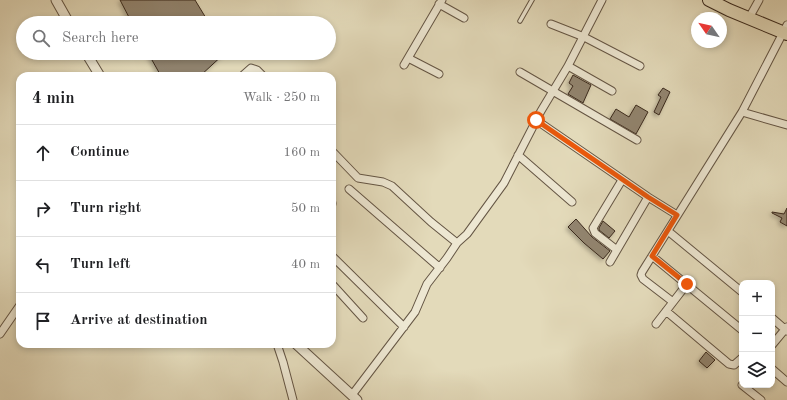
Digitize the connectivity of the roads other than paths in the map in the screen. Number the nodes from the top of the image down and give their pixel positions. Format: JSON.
{"nodes":[{"id":1,"x":56,"y":0,"type":"edge"},
{"id":2,"x":532,"y":0,"type":"edge"},
{"id":3,"x":602,"y":0,"type":"edge"},
{"id":4,"x":709,"y":0,"type":"edge"},
{"id":5,"x":759,"y":0,"type":"edge"},
{"id":6,"x":440,"y":2,"type":"edge"},
{"id":7,"x":65,"y":16,"type":"edge"},
{"id":8,"x":464,"y":18,"type":"dead end"},
{"id":9,"x":749,"y":18,"type":"junction"},
{"id":10,"x":520,"y":21,"type":"dead end"},
{"id":11,"x":552,"y":24,"type":"dead end"},
{"id":12,"x":786,"y":30,"type":"edge"},
{"id":13,"x":584,"y":37,"type":"junction"},
{"id":14,"x":90,"y":60,"type":"edge"},
{"id":15,"x":568,"y":66,"type":"junction"},
{"id":16,"x":640,"y":66,"type":"dead end"},
{"id":17,"x":98,"y":72,"type":"edge"},
{"id":18,"x":246,"y":72,"type":"edge"},
{"id":19,"x":259,"y":72,"type":"edge"},
{"id":20,"x":520,"y":72,"type":"dead end"},
{"id":21,"x":439,"y":74,"type":"dead end"},
{"id":22,"x":612,"y":91,"type":"dead end"},
{"id":23,"x":552,"y":92,"type":"junction"},
{"id":24,"x":742,"y":112,"type":"junction"},
{"id":25,"x":536,"y":120,"type":"junction"},
{"id":26,"x":787,"y":125,"type":"edge"},
{"id":27,"x":637,"y":140,"type":"dead end"},
{"id":28,"x":336,"y":155,"type":"edge"},
{"id":29,"x":518,"y":155,"type":"junction"},
{"id":30,"x":622,"y":180,"type":"junction"},
{"id":31,"x":349,"y":189,"type":"dead end"},
{"id":32,"x":648,"y":197,"type":"junction"},
{"id":33,"x":572,"y":202,"type":"dead end"},
{"id":34,"x":677,"y":215,"type":"junction"},
{"id":35,"x":668,"y":231,"type":"junction"},
{"id":36,"x":457,"y":243,"type":"junction"},
{"id":37,"x":617,"y":250,"type":"junction"},
{"id":38,"x":652,"y":256,"type":"junction"},
{"id":39,"x":336,"y":260,"type":"edge"},
{"id":40,"x":610,"y":262,"type":"dead end"},
{"id":41,"x":440,"y":268,"type":"junction"},
{"id":42,"x":687,"y":284,"type":"junction"},
{"id":43,"x":336,"y":288,"type":"edge"},
{"id":44,"x":739,"y":290,"type":"edge"},
{"id":45,"x":673,"y":302,"type":"junction"},
{"id":46,"x":16,"y":311,"type":"edge"},
{"id":47,"x":666,"y":311,"type":"junction"},
{"id":48,"x":363,"y":318,"type":"dead end"},
{"id":49,"x":775,"y":320,"type":"edge"},
{"id":50,"x":656,"y":324,"type":"dead end"},
{"id":51,"x":404,"y":327,"type":"junction"},
{"id":52,"x":739,"y":327,"type":"edge"},
{"id":53,"x":786,"y":329,"type":"edge"},
{"id":54,"x":0,"y":334,"type":"edge"},
{"id":55,"x":775,"y":342,"type":"edge"},
{"id":56,"x":278,"y":348,"type":"edge"},
{"id":57,"x":300,"y":348,"type":"edge"},
{"id":58,"x":739,"y":361,"type":"edge"},
{"id":59,"x":775,"y":372,"type":"edge"},
{"id":60,"x":787,"y":382,"type":"edge"},
{"id":61,"x":746,"y":388,"type":"edge"},
{"id":62,"x":354,"y":397,"type":"edge"},
{"id":63,"x":293,"y":400,"type":"edge"},
{"id":64,"x":761,"y":400,"type":"edge"}],
"edges":[{"from":1,"to":7,"type":"street"},
{"from":2,"to":10,"type":"lane"},
{"from":3,"to":13,"type":"street"},
{"from":4,"to":9,"type":"highway"},
{"from":5,"to":9,"type":"street"},
{"from":6,"to":8,"type":"street"},
{"from":6,"to":21,"type":"street"},
{"from":9,"to":12,"type":"highway"},
{"from":11,"to":13,"type":"street"},
{"from":12,"to":24,"type":"street"},
{"from":13,"to":15,"type":"street"},
{"from":13,"to":16,"type":"street"},
{"from":14,"to":17,"type":"street"},
{"from":15,"to":22,"type":"street"},
{"from":15,"to":23,"type":"street"},
{"from":18,"to":19,"type":"street"},
{"from":20,"to":23,"type":"street"},
{"from":23,"to":25,"type":"street"},
{"from":23,"to":27,"type":"street"},
{"from":24,"to":26,"type":"street"},
{"from":24,"to":34,"type":"street"},
{"from":25,"to":29,"type":"street"},
{"from":25,"to":30,"type":"street"},
{"from":28,"to":36,"type":"street"},
{"from":29,"to":33,"type":"street"},
{"from":29,"to":36,"type":"street"},
{"from":30,"to":32,"type":"street"},
{"from":30,"to":37,"type":"street"},
{"from":31,"to":41,"type":"street"},
{"from":32,"to":34,"type":"street"},
{"from":32,"to":37,"type":"street"},
{"from":34,"to":35,"type":"street"},
{"from":35,"to":38,"type":"street"},
{"from":35,"to":44,"type":"street"},
{"from":36,"to":41,"type":"street"},
{"from":37,"to":40,"type":"street"},
{"from":38,"to":42,"type":"street"},
{"from":38,"to":45,"type":"street"},
{"from":39,"to":51,"type":"street"},
{"from":41,"to":51,"type":"street"},
{"from":42,"to":45,"type":"street"},
{"from":42,"to":52,"type":"street"},
{"from":43,"to":48,"type":"street"},
{"from":45,"to":47,"type":"street"},
{"from":46,"to":54,"type":"street"},
{"from":47,"to":50,"type":"street"},
{"from":47,"to":58,"type":"street"},
{"from":49,"to":53,"type":"street"},
{"from":51,"to":62,"type":"street"},
{"from":53,"to":55,"type":"street"},
{"from":56,"to":63,"type":"street"},
{"from":57,"to":62,"type":"street"},
{"from":59,"to":60,"type":"street"},
{"from":61,"to":64,"type":"street"}]}
